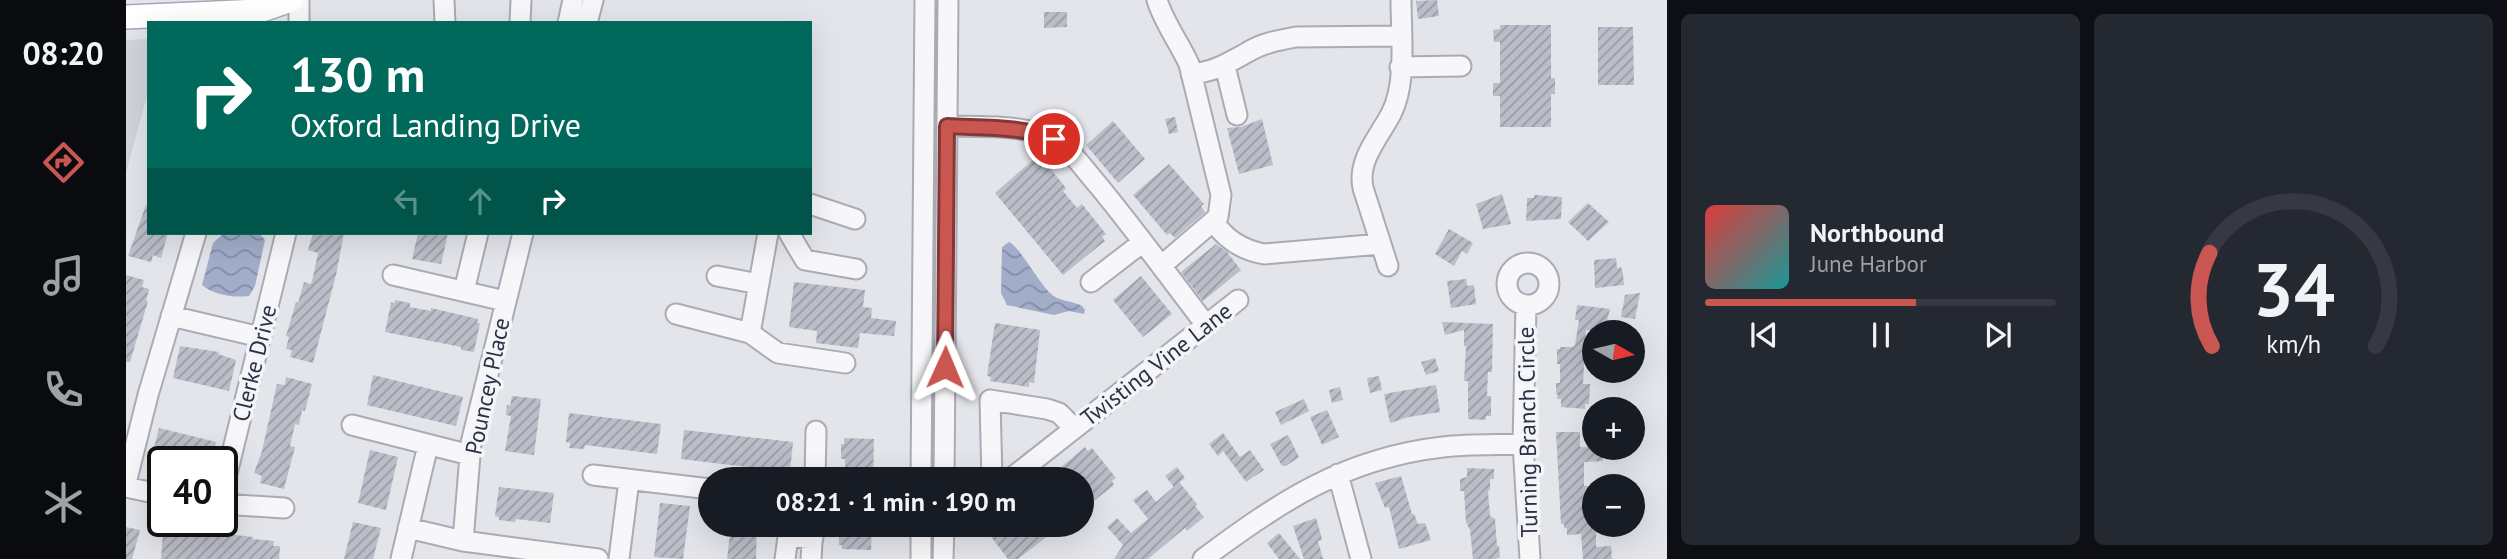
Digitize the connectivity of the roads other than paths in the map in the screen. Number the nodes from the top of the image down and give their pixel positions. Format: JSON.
{"nodes":[{"id":1,"x":291,"y":0,"type":"edge"},
{"id":2,"x":299,"y":0,"type":"edge"},
{"id":3,"x":444,"y":0,"type":"edge"},
{"id":4,"x":522,"y":0,"type":"edge"},
{"id":5,"x":573,"y":0,"type":"edge"},
{"id":6,"x":593,"y":0,"type":"edge"},
{"id":7,"x":925,"y":0,"type":"edge"},
{"id":8,"x":948,"y":0,"type":"edge"},
{"id":9,"x":1157,"y":0,"type":"edge"},
{"id":10,"x":1401,"y":0,"type":"edge"},
{"id":11,"x":126,"y":17,"type":"edge"},
{"id":12,"x":299,"y":21,"type":"edge"},
{"id":13,"x":445,"y":21,"type":"edge"},
{"id":14,"x":520,"y":21,"type":"edge"},
{"id":15,"x":568,"y":21,"type":"edge"},
{"id":16,"x":588,"y":21,"type":"edge"},
{"id":17,"x":1401,"y":36,"type":"junction"},
{"id":18,"x":1224,"y":66,"type":"junction"},
{"id":19,"x":1461,"y":66,"type":"dead end"},
{"id":20,"x":1400,"y":67,"type":"junction"},
{"id":21,"x":1191,"y":74,"type":"junction"},
{"id":22,"x":1237,"y":115,"type":"dead end"},
{"id":23,"x":947,"y":126,"type":"junction"},
{"id":24,"x":812,"y":205,"type":"edge"},
{"id":25,"x":855,"y":219,"type":"dead end"},
{"id":26,"x":1214,"y":222,"type":"junction"},
{"id":27,"x":195,"y":235,"type":"edge"},
{"id":28,"x":286,"y":235,"type":"edge"},
{"id":29,"x":478,"y":235,"type":"edge"},
{"id":30,"x":522,"y":235,"type":"edge"},
{"id":31,"x":768,"y":235,"type":"edge"},
{"id":32,"x":790,"y":235,"type":"edge"},
{"id":33,"x":1143,"y":242,"type":"junction"},
{"id":34,"x":1381,"y":244,"type":"junction"},
{"id":35,"x":1161,"y":266,"type":"junction"},
{"id":36,"x":1388,"y":266,"type":"dead end"},
{"id":37,"x":856,"y":269,"type":"dead end"},
{"id":38,"x":393,"y":275,"type":"dead end"},
{"id":39,"x":717,"y":276,"type":"dead end"},
{"id":40,"x":1091,"y":282,"type":"dead end"},
{"id":41,"x":759,"y":284,"type":"junction"},
{"id":42,"x":464,"y":291,"type":"junction"},
{"id":43,"x":505,"y":300,"type":"junction"},
{"id":44,"x":1238,"y":300,"type":"dead end"},
{"id":45,"x":1526,"y":305,"type":"dead end"},
{"id":46,"x":676,"y":314,"type":"dead end"},
{"id":47,"x":171,"y":316,"type":"junction"},
{"id":48,"x":1206,"y":325,"type":"junction"},
{"id":49,"x":750,"y":333,"type":"junction"},
{"id":50,"x":260,"y":337,"type":"junction"},
{"id":51,"x":845,"y":363,"type":"dead end"},
{"id":52,"x":352,"y":425,"type":"dead end"},
{"id":53,"x":1074,"y":428,"type":"junction"},
{"id":54,"x":816,"y":431,"type":"dead end"},
{"id":55,"x":1523,"y":444,"type":"junction"},
{"id":56,"x":428,"y":445,"type":"junction"},
{"id":57,"x":234,"y":446,"type":"edge"},
{"id":58,"x":470,"y":456,"type":"junction"},
{"id":59,"x":815,"y":467,"type":"edge"},
{"id":60,"x":921,"y":467,"type":"edge"},
{"id":61,"x":944,"y":467,"type":"edge"},
{"id":62,"x":992,"y":467,"type":"edge"},
{"id":63,"x":1025,"y":467,"type":"edge"},
{"id":64,"x":1338,"y":474,"type":"junction"},
{"id":65,"x":593,"y":475,"type":"dead end"},
{"id":66,"x":629,"y":480,"type":"junction"},
{"id":67,"x":126,"y":485,"type":"edge"},
{"id":68,"x":698,"y":488,"type":"edge"},
{"id":69,"x":147,"y":491,"type":"edge"},
{"id":70,"x":238,"y":505,"type":"edge"},
{"id":71,"x":284,"y":508,"type":"dead end"},
{"id":72,"x":408,"y":528,"type":"junction"},
{"id":73,"x":788,"y":537,"type":"edge"},
{"id":74,"x":813,"y":537,"type":"edge"},
{"id":75,"x":921,"y":537,"type":"edge"},
{"id":76,"x":944,"y":537,"type":"edge"},
{"id":77,"x":463,"y":541,"type":"junction"},
{"id":78,"x":401,"y":559,"type":"edge"},
{"id":79,"x":598,"y":559,"type":"edge"},
{"id":80,"x":618,"y":559,"type":"edge"},
{"id":81,"x":785,"y":559,"type":"edge"},
{"id":82,"x":811,"y":559,"type":"edge"},
{"id":83,"x":921,"y":559,"type":"edge"},
{"id":84,"x":943,"y":559,"type":"edge"},
{"id":85,"x":1203,"y":559,"type":"edge"},
{"id":86,"x":1362,"y":559,"type":"edge"},
{"id":87,"x":1530,"y":559,"type":"edge"}],
"edges":[{"from":1,"to":11,"type":"main road"},
{"from":2,"to":12,"type":"street"},
{"from":3,"to":13,"type":"street"},
{"from":4,"to":14,"type":"street"},
{"from":5,"to":15,"type":"street"},
{"from":6,"to":16,"type":"street"},
{"from":7,"to":60,"type":"street"},
{"from":8,"to":23,"type":"street"},
{"from":9,"to":21,"type":"street"},
{"from":10,"to":17,"type":"street"},
{"from":17,"to":18,"type":"street"},
{"from":17,"to":20,"type":"street"},
{"from":18,"to":21,"type":"street"},
{"from":18,"to":22,"type":"street"},
{"from":19,"to":20,"type":"street"},
{"from":20,"to":34,"type":"street"},
{"from":21,"to":26,"type":"street"},
{"from":23,"to":33,"type":"street"},
{"from":23,"to":61,"type":"street"},
{"from":24,"to":25,"type":"street"},
{"from":26,"to":34,"type":"street"},
{"from":26,"to":35,"type":"street"},
{"from":27,"to":47,"type":"street"},
{"from":28,"to":50,"type":"street","name":"Clerke Drive"},
{"from":29,"to":42,"type":"street"},
{"from":30,"to":43,"type":"street","name":"Pouncey Place"},
{"from":31,"to":41,"type":"street"},
{"from":32,"to":37,"type":"street"},
{"from":33,"to":35,"type":"street"},
{"from":33,"to":40,"type":"street"},
{"from":34,"to":36,"type":"street"},
{"from":35,"to":48,"type":"street"},
{"from":38,"to":42,"type":"street"},
{"from":39,"to":41,"type":"street"},
{"from":41,"to":49,"type":"street"},
{"from":42,"to":43,"type":"street"},
{"from":43,"to":58,"type":"street","name":"Pouncey Place"},
{"from":44,"to":48,"type":"street","name":"Twisting Vine Lane"},
{"from":45,"to":55,"type":"street","name":"Turning Branch Circle"},
{"from":46,"to":49,"type":"street"},
{"from":47,"to":50,"type":"street"},
{"from":47,"to":67,"type":"street"},
{"from":48,"to":53,"type":"street","name":"Twisting Vine Lane"},
{"from":49,"to":51,"type":"street"},
{"from":50,"to":57,"type":"street","name":"Clerke Drive"},
{"from":52,"to":56,"type":"street"},
{"from":53,"to":62,"type":"street","name":"Twisting Vine Lane"},
{"from":53,"to":63,"type":"street","name":"Twisting Vine Lane"},
{"from":54,"to":59,"type":"street"},
{"from":55,"to":64,"type":"street"},
{"from":55,"to":87,"type":"street","name":"Turning Branch Circle"},
{"from":56,"to":58,"type":"street"},
{"from":56,"to":72,"type":"street"},
{"from":58,"to":77,"type":"street","name":"Pouncey Place"},
{"from":64,"to":85,"type":"street"},
{"from":64,"to":86,"type":"street"},
{"from":65,"to":66,"type":"street"},
{"from":66,"to":68,"type":"street"},
{"from":66,"to":80,"type":"street"},
{"from":67,"to":69,"type":"street"},
{"from":70,"to":71,"type":"street"},
{"from":72,"to":77,"type":"street"},
{"from":72,"to":78,"type":"street"},
{"from":73,"to":81,"type":"street"},
{"from":74,"to":82,"type":"street"},
{"from":75,"to":83,"type":"street"},
{"from":76,"to":84,"type":"street"},
{"from":77,"to":79,"type":"street"}]}
